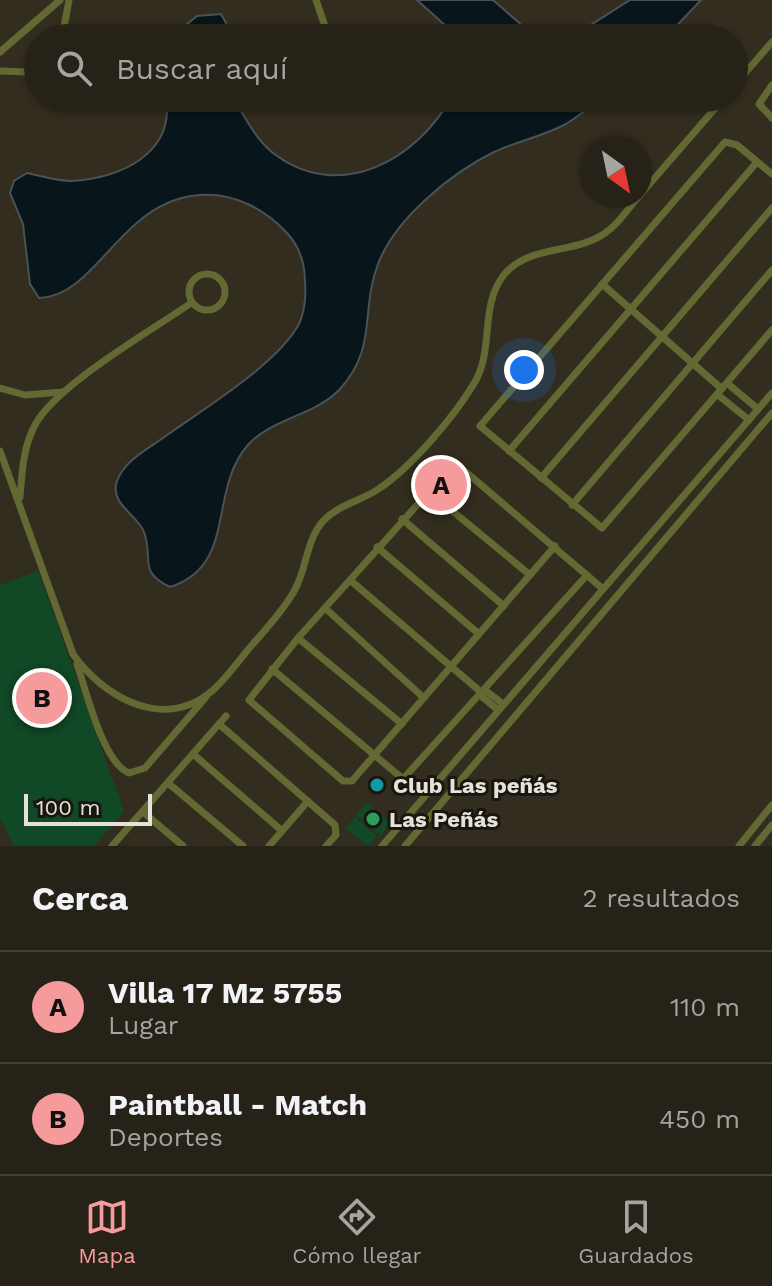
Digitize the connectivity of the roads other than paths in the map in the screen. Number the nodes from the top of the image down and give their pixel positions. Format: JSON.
{"nodes":[{"id":1,"x":60,"y":0,"type":"edge"},
{"id":2,"x":69,"y":0,"type":"edge"},
{"id":3,"x":316,"y":0,"type":"edge"},
{"id":4,"x":32,"y":24,"type":"edge"},
{"id":5,"x":65,"y":24,"type":"edge"},
{"id":6,"x":324,"y":24,"type":"edge"},
{"id":7,"x":24,"y":31,"type":"edge"},
{"id":8,"x":772,"y":42,"type":"edge"},
{"id":9,"x":0,"y":52,"type":"edge"},
{"id":10,"x":748,"y":70,"type":"edge"},
{"id":11,"x":0,"y":71,"type":"edge"},
{"id":12,"x":24,"y":72,"type":"edge"},
{"id":13,"x":772,"y":85,"type":"edge"},
{"id":14,"x":712,"y":112,"type":"edge"},
{"id":15,"x":772,"y":118,"type":"edge"},
{"id":16,"x":757,"y":162,"type":"junction"},
{"id":17,"x":772,"y":174,"type":"edge"},
{"id":18,"x":652,"y":182,"type":"edge"},
{"id":19,"x":629,"y":208,"type":"edge"},
{"id":20,"x":772,"y":208,"type":"edge"},
{"id":21,"x":772,"y":270,"type":"edge"},
{"id":22,"x":602,"y":284,"type":"junction"},
{"id":23,"x":191,"y":303,"type":"junction"},
{"id":24,"x":631,"y":309,"type":"junction"},
{"id":25,"x":772,"y":330,"type":"edge"},
{"id":26,"x":662,"y":334,"type":"junction"},
{"id":27,"x":694,"y":362,"type":"junction"},
{"id":28,"x":0,"y":388,"type":"edge"},
{"id":29,"x":723,"y":389,"type":"junction"},
{"id":30,"x":63,"y":392,"type":"junction"},
{"id":31,"x":772,"y":393,"type":"edge"},
{"id":32,"x":758,"y":409,"type":"junction"},
{"id":33,"x":772,"y":413,"type":"edge"},
{"id":34,"x":749,"y":420,"type":"junction"},
{"id":35,"x":0,"y":451,"type":"edge"},
{"id":36,"x":509,"y":451,"type":"junction"},
{"id":37,"x":541,"y":478,"type":"junction"},
{"id":38,"x":427,"y":490,"type":"junction"},
{"id":39,"x":20,"y":500,"type":"junction"},
{"id":40,"x":572,"y":505,"type":"junction"},
{"id":41,"x":402,"y":519,"type":"junction"},
{"id":42,"x":555,"y":546,"type":"junction"},
{"id":43,"x":377,"y":547,"type":"junction"},
{"id":44,"x":530,"y":575,"type":"junction"},
{"id":45,"x":587,"y":575,"type":"junction"},
{"id":46,"x":350,"y":580,"type":"junction"},
{"id":47,"x":611,"y":581,"type":"junction"},
{"id":48,"x":603,"y":589,"type":"junction"},
{"id":49,"x":623,"y":592,"type":"junction"},
{"id":50,"x":504,"y":606,"type":"junction"},
{"id":51,"x":325,"y":608,"type":"junction"},
{"id":52,"x":479,"y":634,"type":"junction"},
{"id":53,"x":298,"y":638,"type":"junction"},
{"id":54,"x":73,"y":654,"type":"junction"},
{"id":55,"x":452,"y":666,"type":"junction"},
{"id":56,"x":272,"y":669,"type":"junction"},
{"id":57,"x":210,"y":693,"type":"junction"},
{"id":58,"x":483,"y":693,"type":"junction"},
{"id":59,"x":424,"y":698,"type":"junction"},
{"id":60,"x":501,"y":707,"type":"junction"},
{"id":61,"x":226,"y":716,"type":"dead end"},
{"id":62,"x":219,"y":724,"type":"junction"},
{"id":63,"x":402,"y":724,"type":"junction"},
{"id":64,"x":193,"y":754,"type":"junction"},
{"id":65,"x":375,"y":756,"type":"junction"},
{"id":66,"x":168,"y":783,"type":"junction"},
{"id":67,"x":308,"y":801,"type":"junction"},
{"id":68,"x":772,"y":805,"type":"edge"},
{"id":69,"x":143,"y":812,"type":"junction"},
{"id":70,"x":772,"y":825,"type":"edge"},
{"id":71,"x":281,"y":830,"type":"junction"},
{"id":72,"x":393,"y":834,"type":"junction"},
{"id":73,"x":115,"y":845,"type":"edge"},
{"id":74,"x":406,"y":845,"type":"edge"},
{"id":75,"x":183,"y":846,"type":"edge"},
{"id":76,"x":243,"y":846,"type":"edge"},
{"id":77,"x":269,"y":846,"type":"edge"},
{"id":78,"x":326,"y":846,"type":"edge"},
{"id":79,"x":382,"y":846,"type":"edge"},
{"id":80,"x":739,"y":846,"type":"edge"},
{"id":81,"x":755,"y":846,"type":"edge"}],
"edges":[{"from":1,"to":4,"type":"street"},
{"from":2,"to":5,"type":"street"},
{"from":3,"to":6,"type":"street"},
{"from":7,"to":9,"type":"street"},
{"from":8,"to":10,"type":"street"},
{"from":11,"to":12,"type":"street"},
{"from":13,"to":15,"type":"street"},
{"from":14,"to":18,"type":"street"},
{"from":16,"to":17,"type":"street"},
{"from":16,"to":22,"type":"street"},
{"from":16,"to":24,"type":"street"},
{"from":19,"to":57,"type":"street"},
{"from":20,"to":26,"type":"street"},
{"from":21,"to":27,"type":"street"},
{"from":22,"to":24,"type":"street"},
{"from":22,"to":36,"type":"street"},
{"from":23,"to":23,"type":"street"},
{"from":23,"to":30,"type":"street"},
{"from":24,"to":26,"type":"street"},
{"from":24,"to":36,"type":"street"},
{"from":25,"to":29,"type":"street"},
{"from":26,"to":27,"type":"street"},
{"from":26,"to":37,"type":"street"},
{"from":27,"to":29,"type":"street"},
{"from":27,"to":40,"type":"street"},
{"from":28,"to":30,"type":"street"},
{"from":29,"to":32,"type":"street"},
{"from":29,"to":34,"type":"street"},
{"from":29,"to":40,"type":"street"},
{"from":30,"to":39,"type":"street"},
{"from":31,"to":32,"type":"street"},
{"from":32,"to":34,"type":"street"},
{"from":33,"to":49,"type":"street"},
{"from":34,"to":47,"type":"street"},
{"from":35,"to":39,"type":"street"},
{"from":36,"to":37,"type":"street"},
{"from":37,"to":40,"type":"street"},
{"from":38,"to":41,"type":"street"},
{"from":38,"to":42,"type":"street"},
{"from":38,"to":44,"type":"street"},
{"from":39,"to":54,"type":"street"},
{"from":41,"to":43,"type":"street"},
{"from":41,"to":50,"type":"street"},
{"from":42,"to":44,"type":"street"},
{"from":42,"to":45,"type":"street"},
{"from":43,"to":46,"type":"street"},
{"from":43,"to":52,"type":"street"},
{"from":44,"to":50,"type":"street"},
{"from":45,"to":48,"type":"street"},
{"from":45,"to":58,"type":"street"},
{"from":46,"to":51,"type":"street"},
{"from":46,"to":55,"type":"street"},
{"from":47,"to":48,"type":"street"},
{"from":47,"to":49,"type":"street"},
{"from":48,"to":60,"type":"street"},
{"from":49,"to":74,"type":"street"},
{"from":50,"to":52,"type":"street"},
{"from":51,"to":53,"type":"street"},
{"from":51,"to":59,"type":"street"},
{"from":52,"to":55,"type":"street"},
{"from":53,"to":56,"type":"street"},
{"from":53,"to":63,"type":"street"},
{"from":54,"to":57,"type":"street"},
{"from":54,"to":57,"type":"street"},
{"from":55,"to":58,"type":"street"},
{"from":55,"to":59,"type":"street"},
{"from":56,"to":65,"type":"street"},
{"from":56,"to":65,"type":"street"},
{"from":58,"to":60,"type":"street"},
{"from":58,"to":65,"type":"street"},
{"from":59,"to":63,"type":"street"},
{"from":60,"to":72,"type":"street"},
{"from":61,"to":62,"type":"street"},
{"from":62,"to":64,"type":"street"},
{"from":62,"to":67,"type":"street"},
{"from":63,"to":65,"type":"street"},
{"from":64,"to":66,"type":"street"},
{"from":64,"to":71,"type":"street"},
{"from":66,"to":69,"type":"street"},
{"from":66,"to":76,"type":"street"},
{"from":67,"to":71,"type":"street"},
{"from":67,"to":78,"type":"street"},
{"from":68,"to":80,"type":"street"},
{"from":69,"to":73,"type":"street"},
{"from":69,"to":75,"type":"street"},
{"from":70,"to":81,"type":"street"},
{"from":71,"to":77,"type":"street"},
{"from":72,"to":74,"type":"street"},
{"from":72,"to":79,"type":"street"}]}
